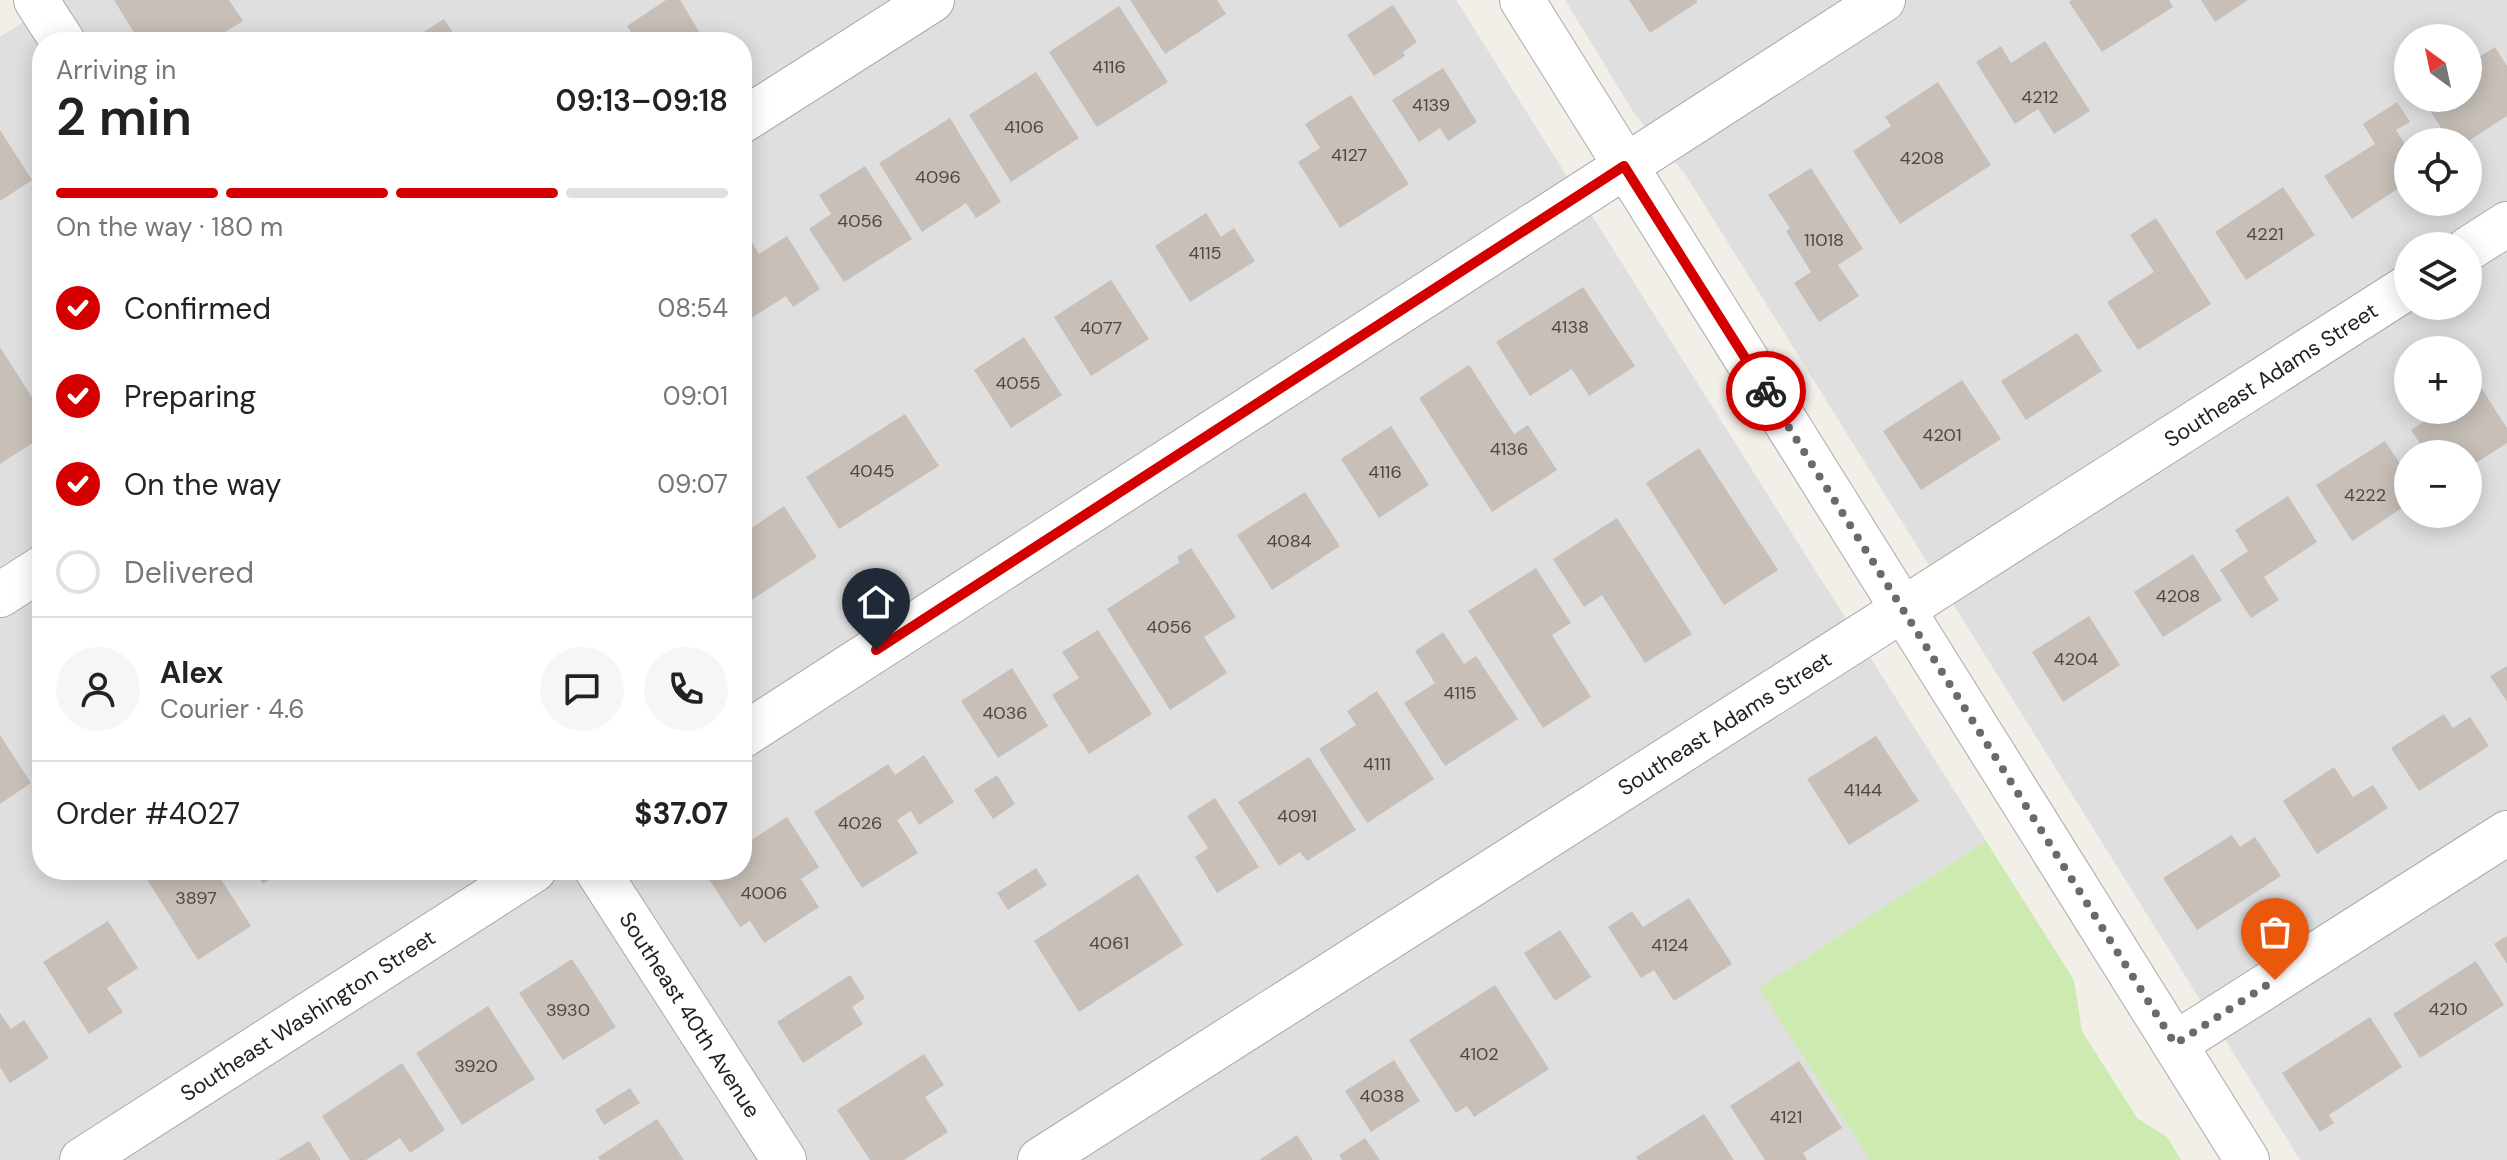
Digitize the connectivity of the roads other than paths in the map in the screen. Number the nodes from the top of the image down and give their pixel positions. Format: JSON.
{"nodes":[{"id":1,"x":36,"y":0,"type":"edge"},
{"id":2,"x":932,"y":0,"type":"edge"},
{"id":3,"x":1522,"y":0,"type":"edge"},
{"id":4,"x":1883,"y":0,"type":"edge"},
{"id":5,"x":57,"y":32,"type":"edge"},
{"id":6,"x":752,"y":115,"type":"edge"},
{"id":7,"x":1624,"y":166,"type":"junction"},
{"id":8,"x":2507,"y":224,"type":"edge"},
{"id":9,"x":2482,"y":240,"type":"edge"},
{"id":10,"x":2394,"y":296,"type":"edge"},
{"id":11,"x":32,"y":574,"type":"edge"},
{"id":12,"x":0,"y":595,"type":"edge"},
{"id":13,"x":1903,"y":611,"type":"junction"},
{"id":14,"x":752,"y":730,"type":"edge"},
{"id":15,"x":2507,"y":833,"type":"edge"},
{"id":16,"x":518,"y":880,"type":"edge"},
{"id":17,"x":603,"y":880,"type":"edge"},
{"id":18,"x":2175,"y":1044,"type":"junction"},
{"id":19,"x":82,"y":1160,"type":"edge"},
{"id":20,"x":784,"y":1160,"type":"edge"},
{"id":21,"x":1040,"y":1160,"type":"edge"},
{"id":22,"x":2247,"y":1160,"type":"edge"}],
"edges":[{"from":1,"to":5,"type":"street"},
{"from":2,"to":6,"type":"street"},
{"from":3,"to":7,"type":"street"},
{"from":4,"to":7,"type":"street"},
{"from":7,"to":13,"type":"street"},
{"from":7,"to":14,"type":"street"},
{"from":8,"to":9,"type":"street"},
{"from":10,"to":13,"type":"street","name":"Southeast Adams Street"},
{"from":11,"to":12,"type":"street"},
{"from":13,"to":18,"type":"street"},
{"from":13,"to":21,"type":"street","name":"Southeast Adams Street"},
{"from":15,"to":18,"type":"street"},
{"from":16,"to":19,"type":"street","name":"Southeast Washington Street"},
{"from":17,"to":20,"type":"street","name":"Southeast 40th Avenue"},
{"from":18,"to":22,"type":"street"}]}
